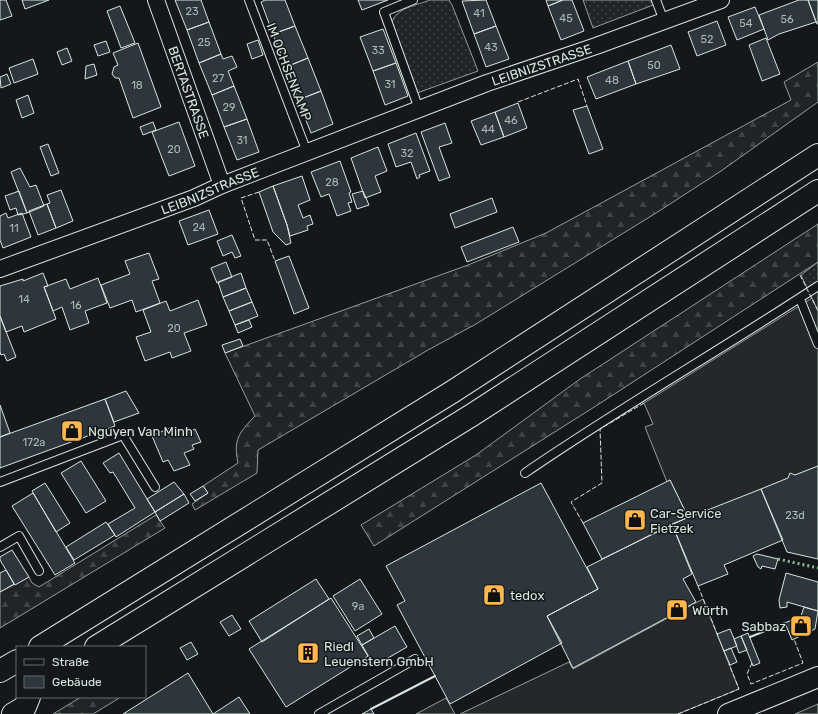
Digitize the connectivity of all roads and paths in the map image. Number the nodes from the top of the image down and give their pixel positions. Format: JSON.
{"nodes":[{"id":1,"x":156,"y":0,"type":"edge"},
{"id":2,"x":249,"y":0,"type":"edge"},
{"id":3,"x":413,"y":0,"type":"edge"},
{"id":4,"x":656,"y":0,"type":"edge"},
{"id":5,"x":721,"y":0,"type":"edge"},
{"id":6,"x":664,"y":22,"type":"junction"},
{"id":7,"x":419,"y":109,"type":"junction"},
{"id":8,"x":307,"y":152,"type":"junction"},
{"id":9,"x":818,"y":155,"type":"edge"},
{"id":10,"x":222,"y":185,"type":"junction"},
{"id":11,"x":818,"y":191,"type":"edge"},
{"id":12,"x":0,"y":269,"type":"edge"},
{"id":13,"x":818,"y":286,"type":"edge"},
{"id":14,"x":800,"y":299,"type":"junction"},
{"id":15,"x":818,"y":344,"type":"edge"},
{"id":16,"x":525,"y":473,"type":"dead end"},
{"id":17,"x":0,"y":482,"type":"edge"},
{"id":18,"x":155,"y":486,"type":"dead end"},
{"id":19,"x":0,"y":547,"type":"edge"},
{"id":20,"x":39,"y":571,"type":"dead end"},
{"id":21,"x":42,"y":646,"type":"edge"},
{"id":22,"x":98,"y":646,"type":"edge"},
{"id":23,"x":16,"y":652,"type":"edge"},
{"id":24,"x":0,"y":656,"type":"edge"},
{"id":25,"x":415,"y":659,"type":"dead end"},
{"id":26,"x":16,"y":662,"type":"edge"},
{"id":27,"x":0,"y":671,"type":"edge"},
{"id":28,"x":818,"y":677,"type":"edge"},
{"id":29,"x":16,"y":696,"type":"edge"},
{"id":30,"x":29,"y":698,"type":"edge"},
{"id":31,"x":0,"y":705,"type":"edge"},
{"id":32,"x":331,"y":711,"type":"edge"},
{"id":33,"x":13,"y":714,"type":"edge"},
{"id":34,"x":319,"y":714,"type":"edge"},
{"id":35,"x":728,"y":714,"type":"edge"}],
"edges":[{"from":1,"to":10,"type":"street","name":"BERTASTRASSE"},
{"from":2,"to":8,"type":"lane","name":"IM OCHSENKAMP"},
{"from":3,"to":7,"type":"lane"},
{"from":4,"to":6,"type":"lane"},
{"from":5,"to":6,"type":"street","name":"LEIBNIZSTRASSE"},
{"from":6,"to":7,"type":"street","name":"LEIBNIZSTRASSE"},
{"from":7,"to":8,"type":"street","name":"LEIBNIZSTRASSE"},
{"from":8,"to":10,"type":"street","name":"LEIBNIZSTRASSE"},
{"from":9,"to":21,"type":"highway"},
{"from":10,"to":12,"type":"street","name":"LEIBNIZSTRASSE"},
{"from":11,"to":22,"type":"highway"},
{"from":13,"to":14,"type":"lane"},
{"from":14,"to":15,"type":"lane"},
{"from":14,"to":16,"type":"lane"},
{"from":17,"to":18,"type":"lane"},
{"from":19,"to":20,"type":"lane"},
{"from":23,"to":24,"type":"highway"},
{"from":25,"to":32,"type":"lane"},
{"from":26,"to":27,"type":"highway"},
{"from":28,"to":35,"type":"street"},
{"from":29,"to":31,"type":"highway"},
{"from":30,"to":33,"type":"highway"},
{"from":32,"to":34,"type":"lane"}]}
